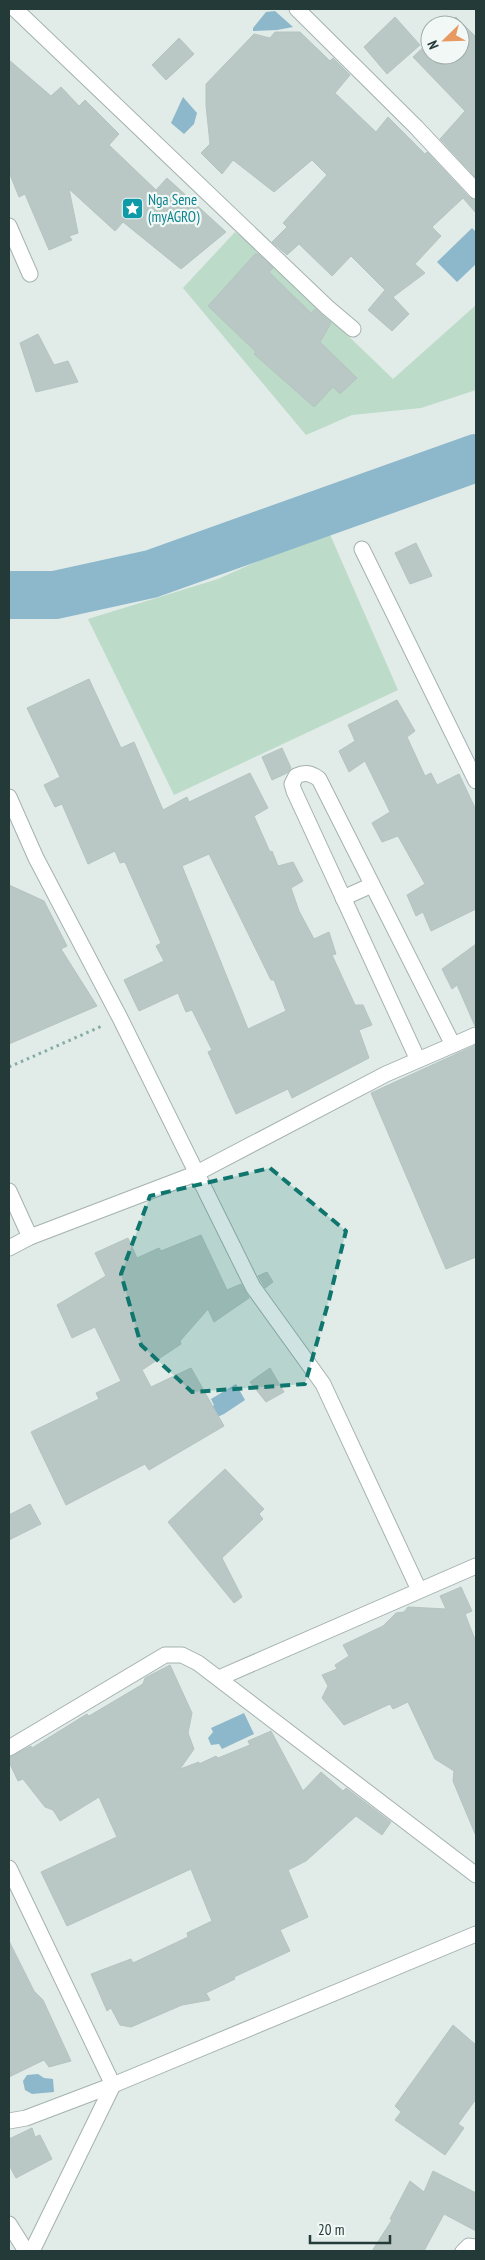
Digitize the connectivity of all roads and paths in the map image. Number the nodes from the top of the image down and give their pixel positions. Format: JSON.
{"nodes":[{"id":1,"x":16,"y":9,"type":"edge"},
{"id":2,"x":297,"y":9,"type":"edge"},
{"id":3,"x":476,"y":191,"type":"edge"},
{"id":4,"x":9,"y":226,"type":"edge"},
{"id":5,"x":30,"y":274,"type":"dead end"},
{"id":6,"x":353,"y":329,"type":"dead end"},
{"id":7,"x":362,"y":549,"type":"dead end"},
{"id":8,"x":476,"y":781,"type":"edge"},
{"id":9,"x":9,"y":797,"type":"edge"},
{"id":10,"x":372,"y":885,"type":"junction"},
{"id":11,"x":343,"y":898,"type":"junction"},
{"id":12,"x":120,"y":1018,"type":"junction"},
{"id":13,"x":476,"y":1035,"type":"edge"},
{"id":14,"x":454,"y":1045,"type":"junction"},
{"id":15,"x":418,"y":1060,"type":"junction"},
{"id":16,"x":9,"y":1067,"type":"edge"},
{"id":17,"x":195,"y":1174,"type":"junction"},
{"id":18,"x":9,"y":1191,"type":"edge"},
{"id":19,"x":30,"y":1237,"type":"junction"},
{"id":20,"x":9,"y":1248,"type":"edge"},
{"id":21,"x":476,"y":1566,"type":"edge"},
{"id":22,"x":419,"y":1590,"type":"junction"},
{"id":23,"x":219,"y":1678,"type":"junction"},
{"id":24,"x":9,"y":1748,"type":"edge"},
{"id":25,"x":9,"y":1868,"type":"edge"},
{"id":26,"x":476,"y":1875,"type":"edge"},
{"id":27,"x":476,"y":1934,"type":"edge"},
{"id":28,"x":113,"y":2085,"type":"junction"},
{"id":29,"x":9,"y":2121,"type":"edge"},
{"id":30,"x":9,"y":2224,"type":"edge"},
{"id":31,"x":476,"y":2244,"type":"edge"},
{"id":32,"x":26,"y":2251,"type":"edge"},
{"id":33,"x":32,"y":2251,"type":"edge"},
{"id":34,"x":461,"y":2251,"type":"edge"}],
"edges":[{"from":1,"to":6,"type":"street"},
{"from":2,"to":3,"type":"street"},
{"from":4,"to":5,"type":"street"},
{"from":7,"to":8,"type":"street"},
{"from":9,"to":12,"type":"street"},
{"from":10,"to":11,"type":"street"},
{"from":10,"to":11,"type":"street"},
{"from":10,"to":14,"type":"street"},
{"from":11,"to":15,"type":"street"},
{"from":12,"to":16,"type":"path"},
{"from":12,"to":17,"type":"street"},
{"from":13,"to":14,"type":"street"},
{"from":14,"to":15,"type":"street"},
{"from":15,"to":17,"type":"street"},
{"from":17,"to":19,"type":"street"},
{"from":17,"to":22,"type":"street"},
{"from":18,"to":19,"type":"street"},
{"from":19,"to":20,"type":"street"},
{"from":21,"to":22,"type":"street"},
{"from":22,"to":23,"type":"street"},
{"from":23,"to":24,"type":"street"},
{"from":23,"to":26,"type":"street"},
{"from":25,"to":28,"type":"street"},
{"from":27,"to":28,"type":"street"},
{"from":28,"to":29,"type":"street"},
{"from":28,"to":33,"type":"street"},
{"from":30,"to":32,"type":"street"},
{"from":31,"to":34,"type":"lane"}]}
